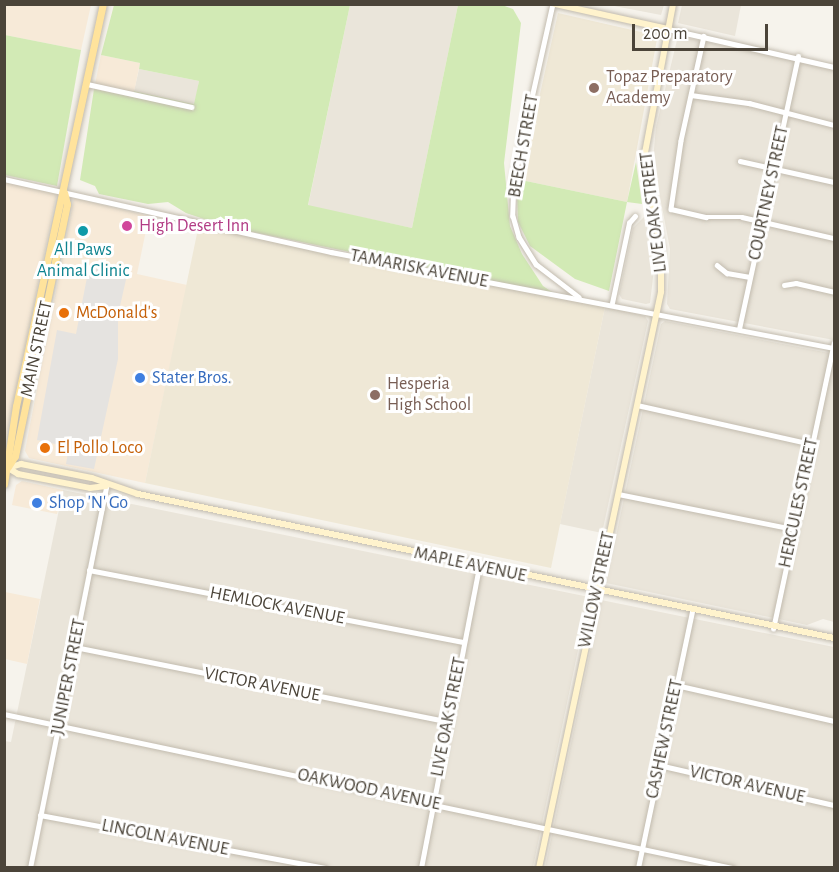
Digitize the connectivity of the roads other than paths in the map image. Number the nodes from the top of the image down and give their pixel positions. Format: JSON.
{"nodes":[{"id":1,"x":103,"y":4,"type":"edge"},
{"id":2,"x":554,"y":4,"type":"edge"},
{"id":3,"x":673,"y":4,"type":"edge"},
{"id":4,"x":587,"y":8,"type":"edge"},
{"id":5,"x":668,"y":29,"type":"junction"},
{"id":6,"x":704,"y":36,"type":"junction"},
{"id":7,"x":798,"y":56,"type":"junction"},
{"id":8,"x":834,"y":67,"type":"edge"},
{"id":9,"x":87,"y":84,"type":"junction"},
{"id":10,"x":691,"y":95,"type":"junction"},
{"id":11,"x":192,"y":107,"type":"dead end"},
{"id":12,"x":786,"y":111,"type":"junction"},
{"id":13,"x":834,"y":125,"type":"edge"},
{"id":14,"x":740,"y":161,"type":"dead end"},
{"id":15,"x":774,"y":168,"type":"junction"},
{"id":16,"x":4,"y":179,"type":"edge"},
{"id":17,"x":834,"y":182,"type":"edge"},
{"id":18,"x":64,"y":192,"type":"junction"},
{"id":19,"x":635,"y":216,"type":"dead end"},
{"id":20,"x":762,"y":222,"type":"junction"},
{"id":21,"x":834,"y":237,"type":"edge"},
{"id":22,"x":717,"y":265,"type":"dead end"},
{"id":23,"x":750,"y":277,"type":"junction"},
{"id":24,"x":784,"y":285,"type":"dead end"},
{"id":25,"x":834,"y":292,"type":"edge"},
{"id":26,"x":39,"y":296,"type":"junction"},
{"id":27,"x":580,"y":297,"type":"junction"},
{"id":28,"x":612,"y":303,"type":"junction"},
{"id":29,"x":657,"y":314,"type":"junction"},
{"id":30,"x":42,"y":327,"type":"junction"},
{"id":31,"x":739,"y":330,"type":"junction"},
{"id":32,"x":834,"y":346,"type":"edge"},
{"id":33,"x":637,"y":405,"type":"junction"},
{"id":34,"x":812,"y":444,"type":"junction"},
{"id":35,"x":6,"y":468,"type":"edge"},
{"id":36,"x":4,"y":484,"type":"edge"},
{"id":37,"x":106,"y":486,"type":"junction"},
{"id":38,"x":618,"y":494,"type":"junction"},
{"id":39,"x":793,"y":529,"type":"junction"},
{"id":40,"x":479,"y":567,"type":"junction"},
{"id":41,"x":89,"y":570,"type":"junction"},
{"id":42,"x":597,"y":591,"type":"junction"},
{"id":43,"x":692,"y":611,"type":"junction"},
{"id":44,"x":773,"y":628,"type":"junction"},
{"id":45,"x":834,"y":638,"type":"edge"},
{"id":46,"x":464,"y":642,"type":"junction"},
{"id":47,"x":75,"y":647,"type":"junction"},
{"id":48,"x":676,"y":685,"type":"junction"},
{"id":49,"x":4,"y":714,"type":"edge"},
{"id":50,"x":834,"y":721,"type":"edge"},
{"id":51,"x":449,"y":722,"type":"junction"},
{"id":52,"x":60,"y":725,"type":"junction"},
{"id":53,"x":659,"y":765,"type":"junction"},
{"id":54,"x":433,"y":804,"type":"junction"},
{"id":55,"x":834,"y":805,"type":"edge"},
{"id":56,"x":40,"y":815,"type":"junction"},
{"id":57,"x":548,"y":828,"type":"junction"},
{"id":58,"x":642,"y":849,"type":"junction"},
{"id":59,"x":30,"y":867,"type":"edge"},
{"id":60,"x":325,"y":867,"type":"edge"},
{"id":61,"x":421,"y":867,"type":"edge"},
{"id":62,"x":539,"y":867,"type":"edge"},
{"id":63,"x":638,"y":867,"type":"edge"},
{"id":64,"x":733,"y":867,"type":"edge"}],
"edges":[{"from":1,"to":9,"type":"main road","name":"MAIN STREET"},
{"from":2,"to":4,"type":"street"},
{"from":2,"to":27,"type":"street","name":"BEECH STREET"},
{"from":3,"to":5,"type":"street","name":"LIVE OAK STREET"},
{"from":4,"to":5,"type":"street"},
{"from":5,"to":6,"type":"street"},
{"from":5,"to":29,"type":"street","name":"LIVE OAK STREET"},
{"from":6,"to":7,"type":"street"},
{"from":6,"to":10,"type":"street"},
{"from":7,"to":8,"type":"street"},
{"from":7,"to":12,"type":"street","name":"COURTNEY STREET"},
{"from":9,"to":11,"type":"street"},
{"from":9,"to":18,"type":"main road","name":"MAIN STREET"},
{"from":10,"to":12,"type":"street"},
{"from":10,"to":20,"type":"street"},
{"from":12,"to":13,"type":"street"},
{"from":12,"to":15,"type":"street","name":"COURTNEY STREET"},
{"from":14,"to":15,"type":"street"},
{"from":15,"to":17,"type":"street"},
{"from":15,"to":20,"type":"street","name":"COURTNEY STREET"},
{"from":16,"to":18,"type":"street","name":"TAMARISK AVENUE"},
{"from":18,"to":26,"type":"main road","name":"MAIN STREET"},
{"from":18,"to":27,"type":"street","name":"TAMARISK AVENUE"},
{"from":18,"to":30,"type":"main road","name":"MAIN STREET"},
{"from":19,"to":28,"type":"street"},
{"from":20,"to":21,"type":"street"},
{"from":20,"to":23,"type":"street","name":"COURTNEY STREET"},
{"from":22,"to":23,"type":"street"},
{"from":23,"to":31,"type":"street","name":"COURTNEY STREET"},
{"from":24,"to":25,"type":"street"},
{"from":26,"to":30,"type":"main road"},
{"from":26,"to":35,"type":"main road","name":"MAIN STREET"},
{"from":27,"to":28,"type":"street","name":"TAMARISK AVENUE"},
{"from":28,"to":29,"type":"street","name":"TAMARISK AVENUE"},
{"from":29,"to":31,"type":"street","name":"TAMARISK AVENUE"},
{"from":29,"to":33,"type":"street","name":"WILLOW STREET"},
{"from":30,"to":35,"type":"main road","name":"MAIN STREET"},
{"from":31,"to":32,"type":"street","name":"TAMARISK AVENUE"},
{"from":32,"to":34,"type":"street","name":"HERCULES STREET"},
{"from":33,"to":34,"type":"street"},
{"from":33,"to":38,"type":"street","name":"WILLOW STREET"},
{"from":34,"to":39,"type":"street","name":"HERCULES STREET"},
{"from":35,"to":36,"type":"main road","name":"MAIN STREET"},
{"from":35,"to":37,"type":"street","name":"MAPLE AVENUE"},
{"from":37,"to":40,"type":"street","name":"MAPLE AVENUE"},
{"from":37,"to":41,"type":"street","name":"JUNIPER STREET"},
{"from":38,"to":39,"type":"street"},
{"from":38,"to":42,"type":"street","name":"WILLOW STREET"},
{"from":39,"to":44,"type":"street","name":"HERCULES STREET"},
{"from":40,"to":42,"type":"street","name":"MAPLE AVENUE"},
{"from":40,"to":46,"type":"street","name":"LIVE OAK STREET"},
{"from":41,"to":46,"type":"street","name":"HEMLOCK AVENUE"},
{"from":41,"to":47,"type":"street","name":"JUNIPER STREET"},
{"from":42,"to":43,"type":"street","name":"MAPLE AVENUE"},
{"from":42,"to":57,"type":"street","name":"WILLOW STREET"},
{"from":43,"to":44,"type":"street","name":"MAPLE AVENUE"},
{"from":43,"to":48,"type":"street","name":"CASHEW STREET"},
{"from":44,"to":45,"type":"street","name":"MAPLE AVENUE"},
{"from":46,"to":51,"type":"street","name":"LIVE OAK STREET"},
{"from":47,"to":51,"type":"street","name":"VICTOR AVENUE"},
{"from":47,"to":52,"type":"street","name":"JUNIPER STREET"},
{"from":48,"to":50,"type":"street"},
{"from":48,"to":53,"type":"street","name":"CASHEW STREET"},
{"from":49,"to":52,"type":"street","name":"OAKWOOD AVENUE"},
{"from":51,"to":54,"type":"street","name":"LIVE OAK STREET"},
{"from":52,"to":54,"type":"street","name":"OAKWOOD AVENUE"},
{"from":52,"to":56,"type":"street","name":"JUNIPER STREET"},
{"from":53,"to":55,"type":"street","name":"VICTOR AVENUE"},
{"from":53,"to":58,"type":"street","name":"CASHEW STREET"},
{"from":54,"to":57,"type":"street","name":"OAKWOOD AVENUE"},
{"from":54,"to":61,"type":"street","name":"LIVE OAK STREET"},
{"from":56,"to":59,"type":"street","name":"JUNIPER STREET"},
{"from":56,"to":60,"type":"street","name":"LINCOLN AVENUE"},
{"from":57,"to":58,"type":"street","name":"OAKWOOD AVENUE"},
{"from":57,"to":62,"type":"street","name":"WILLOW STREET"},
{"from":58,"to":63,"type":"street","name":"CASHEW STREET"},
{"from":58,"to":64,"type":"street","name":"OAKWOOD AVENUE"}]}
